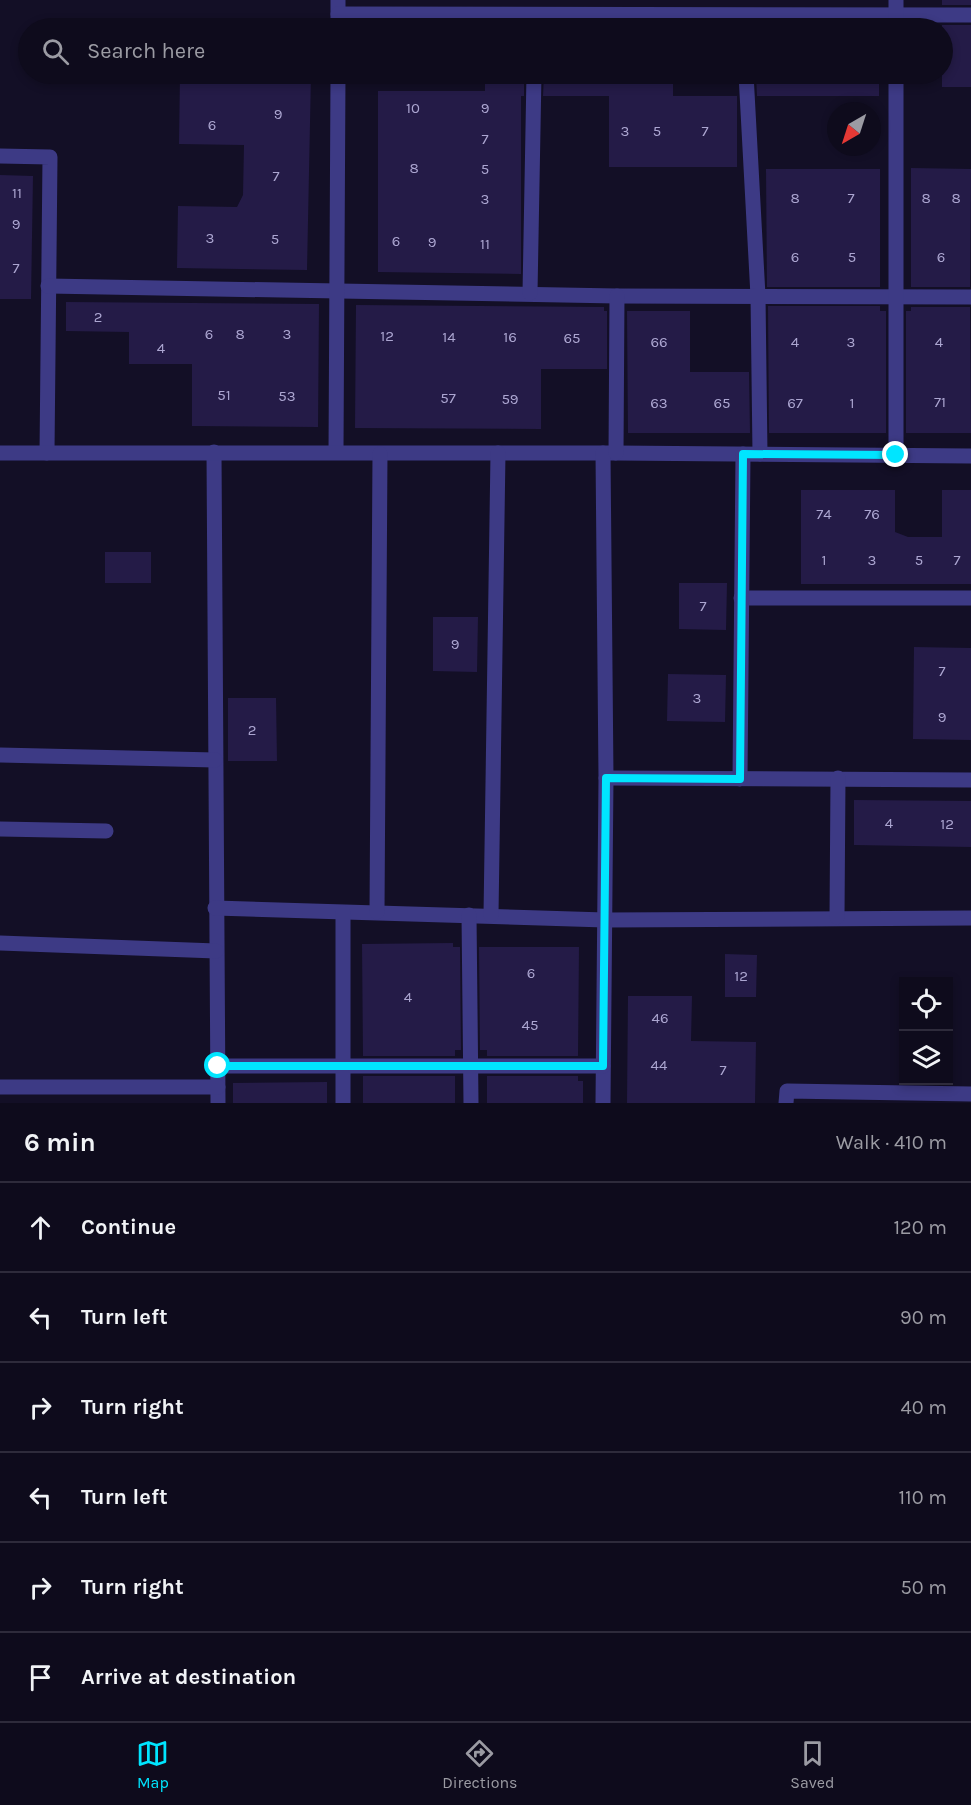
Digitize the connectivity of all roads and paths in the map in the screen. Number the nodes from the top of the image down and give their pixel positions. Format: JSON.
{"nodes":[{"id":1,"x":615,"y":7,"type":"edge"},
{"id":2,"x":338,"y":14,"type":"edge"},
{"id":3,"x":896,"y":14,"type":"edge"},
{"id":4,"x":971,"y":15,"type":"edge"},
{"id":5,"x":451,"y":18,"type":"edge"},
{"id":6,"x":553,"y":18,"type":"edge"},
{"id":7,"x":710,"y":18,"type":"edge"},
{"id":8,"x":820,"y":18,"type":"edge"},
{"id":9,"x":338,"y":84,"type":"edge"},
{"id":10,"x":534,"y":84,"type":"edge"},
{"id":11,"x":747,"y":84,"type":"edge"},
{"id":12,"x":896,"y":84,"type":"edge"},
{"id":13,"x":0,"y":156,"type":"edge"},
{"id":14,"x":48,"y":286,"type":"junction"},
{"id":15,"x":338,"y":290,"type":"junction"},
{"id":16,"x":530,"y":293,"type":"junction"},
{"id":17,"x":617,"y":296,"type":"junction"},
{"id":18,"x":758,"y":296,"type":"junction"},
{"id":19,"x":896,"y":296,"type":"junction"},
{"id":20,"x":971,"y":297,"type":"edge"},
{"id":21,"x":214,"y":452,"type":"junction"},
{"id":22,"x":336,"y":452,"type":"junction"},
{"id":23,"x":0,"y":453,"type":"edge"},
{"id":24,"x":47,"y":453,"type":"junction"},
{"id":25,"x":498,"y":453,"type":"junction"},
{"id":26,"x":609,"y":453,"type":"junction"},
{"id":27,"x":380,"y":454,"type":"junction"},
{"id":28,"x":743,"y":454,"type":"junction"},
{"id":29,"x":760,"y":454,"type":"junction"},
{"id":30,"x":896,"y":455,"type":"junction"},
{"id":31,"x":971,"y":456,"type":"edge"},
{"id":32,"x":741,"y":598,"type":"junction"},
{"id":33,"x":971,"y":598,"type":"edge"},
{"id":34,"x":0,"y":755,"type":"edge"},
{"id":35,"x":215,"y":760,"type":"junction"},
{"id":36,"x":606,"y":778,"type":"junction"},
{"id":37,"x":838,"y":778,"type":"junction"},
{"id":38,"x":740,"y":779,"type":"junction"},
{"id":39,"x":971,"y":780,"type":"edge"},
{"id":40,"x":0,"y":829,"type":"edge"},
{"id":41,"x":106,"y":831,"type":"dead end"},
{"id":42,"x":215,"y":908,"type":"junction"},
{"id":43,"x":377,"y":912,"type":"junction"},
{"id":44,"x":343,"y":913,"type":"junction"},
{"id":45,"x":469,"y":915,"type":"junction"},
{"id":46,"x":491,"y":915,"type":"junction"},
{"id":47,"x":837,"y":917,"type":"junction"},
{"id":48,"x":971,"y":918,"type":"edge"},
{"id":49,"x":605,"y":920,"type":"junction"},
{"id":50,"x":0,"y":943,"type":"edge"},
{"id":51,"x":216,"y":951,"type":"junction"},
{"id":52,"x":218,"y":1066,"type":"junction"},
{"id":53,"x":471,"y":1066,"type":"junction"},
{"id":54,"x":603,"y":1066,"type":"junction"},
{"id":55,"x":343,"y":1067,"type":"junction"},
{"id":56,"x":0,"y":1087,"type":"edge"},
{"id":57,"x":218,"y":1087,"type":"junction"},
{"id":58,"x":971,"y":1094,"type":"edge"},
{"id":59,"x":218,"y":1103,"type":"edge"},
{"id":60,"x":343,"y":1103,"type":"edge"},
{"id":61,"x":471,"y":1103,"type":"edge"},
{"id":62,"x":603,"y":1103,"type":"edge"},
{"id":63,"x":786,"y":1103,"type":"edge"}],
"edges":[{"from":1,"to":6,"type":"street"},
{"from":1,"to":7,"type":"street"},
{"from":2,"to":5,"type":"street"},
{"from":3,"to":4,"type":"street"},
{"from":3,"to":8,"type":"street"},
{"from":9,"to":15,"type":"street"},
{"from":10,"to":16,"type":"street"},
{"from":11,"to":18,"type":"street"},
{"from":12,"to":19,"type":"street"},
{"from":13,"to":14,"type":"street"},
{"from":14,"to":15,"type":"street"},
{"from":14,"to":24,"type":"street"},
{"from":15,"to":16,"type":"street"},
{"from":15,"to":22,"type":"street"},
{"from":16,"to":17,"type":"street"},
{"from":17,"to":18,"type":"street"},
{"from":17,"to":26,"type":"street"},
{"from":18,"to":19,"type":"street"},
{"from":18,"to":29,"type":"street"},
{"from":19,"to":20,"type":"street"},
{"from":19,"to":30,"type":"street"},
{"from":21,"to":22,"type":"street"},
{"from":21,"to":24,"type":"street"},
{"from":21,"to":35,"type":"street"},
{"from":22,"to":27,"type":"street"},
{"from":23,"to":24,"type":"street"},
{"from":25,"to":26,"type":"street"},
{"from":25,"to":27,"type":"street"},
{"from":25,"to":46,"type":"street"},
{"from":26,"to":28,"type":"street"},
{"from":26,"to":36,"type":"street"},
{"from":27,"to":43,"type":"street"},
{"from":28,"to":29,"type":"street"},
{"from":28,"to":32,"type":"street"},
{"from":29,"to":30,"type":"street"},
{"from":30,"to":31,"type":"street"},
{"from":32,"to":33,"type":"street"},
{"from":32,"to":38,"type":"street"},
{"from":34,"to":35,"type":"street"},
{"from":35,"to":42,"type":"street"},
{"from":36,"to":38,"type":"street"},
{"from":36,"to":49,"type":"street"},
{"from":37,"to":38,"type":"street"},
{"from":37,"to":39,"type":"street"},
{"from":37,"to":47,"type":"street"},
{"from":40,"to":41,"type":"street"},
{"from":42,"to":44,"type":"street"},
{"from":42,"to":51,"type":"street"},
{"from":43,"to":44,"type":"street"},
{"from":43,"to":45,"type":"street"},
{"from":44,"to":55,"type":"street"},
{"from":45,"to":46,"type":"street"},
{"from":45,"to":53,"type":"street"},
{"from":46,"to":49,"type":"street"},
{"from":47,"to":48,"type":"street"},
{"from":47,"to":49,"type":"street"},
{"from":49,"to":54,"type":"street"},
{"from":50,"to":51,"type":"street"},
{"from":51,"to":52,"type":"street"},
{"from":52,"to":55,"type":"street"},
{"from":52,"to":57,"type":"street"},
{"from":53,"to":54,"type":"street"},
{"from":53,"to":55,"type":"street"},
{"from":53,"to":61,"type":"street"},
{"from":54,"to":62,"type":"street"},
{"from":55,"to":60,"type":"street"},
{"from":56,"to":57,"type":"street"},
{"from":57,"to":59,"type":"street"},
{"from":58,"to":63,"type":"street"}]}
